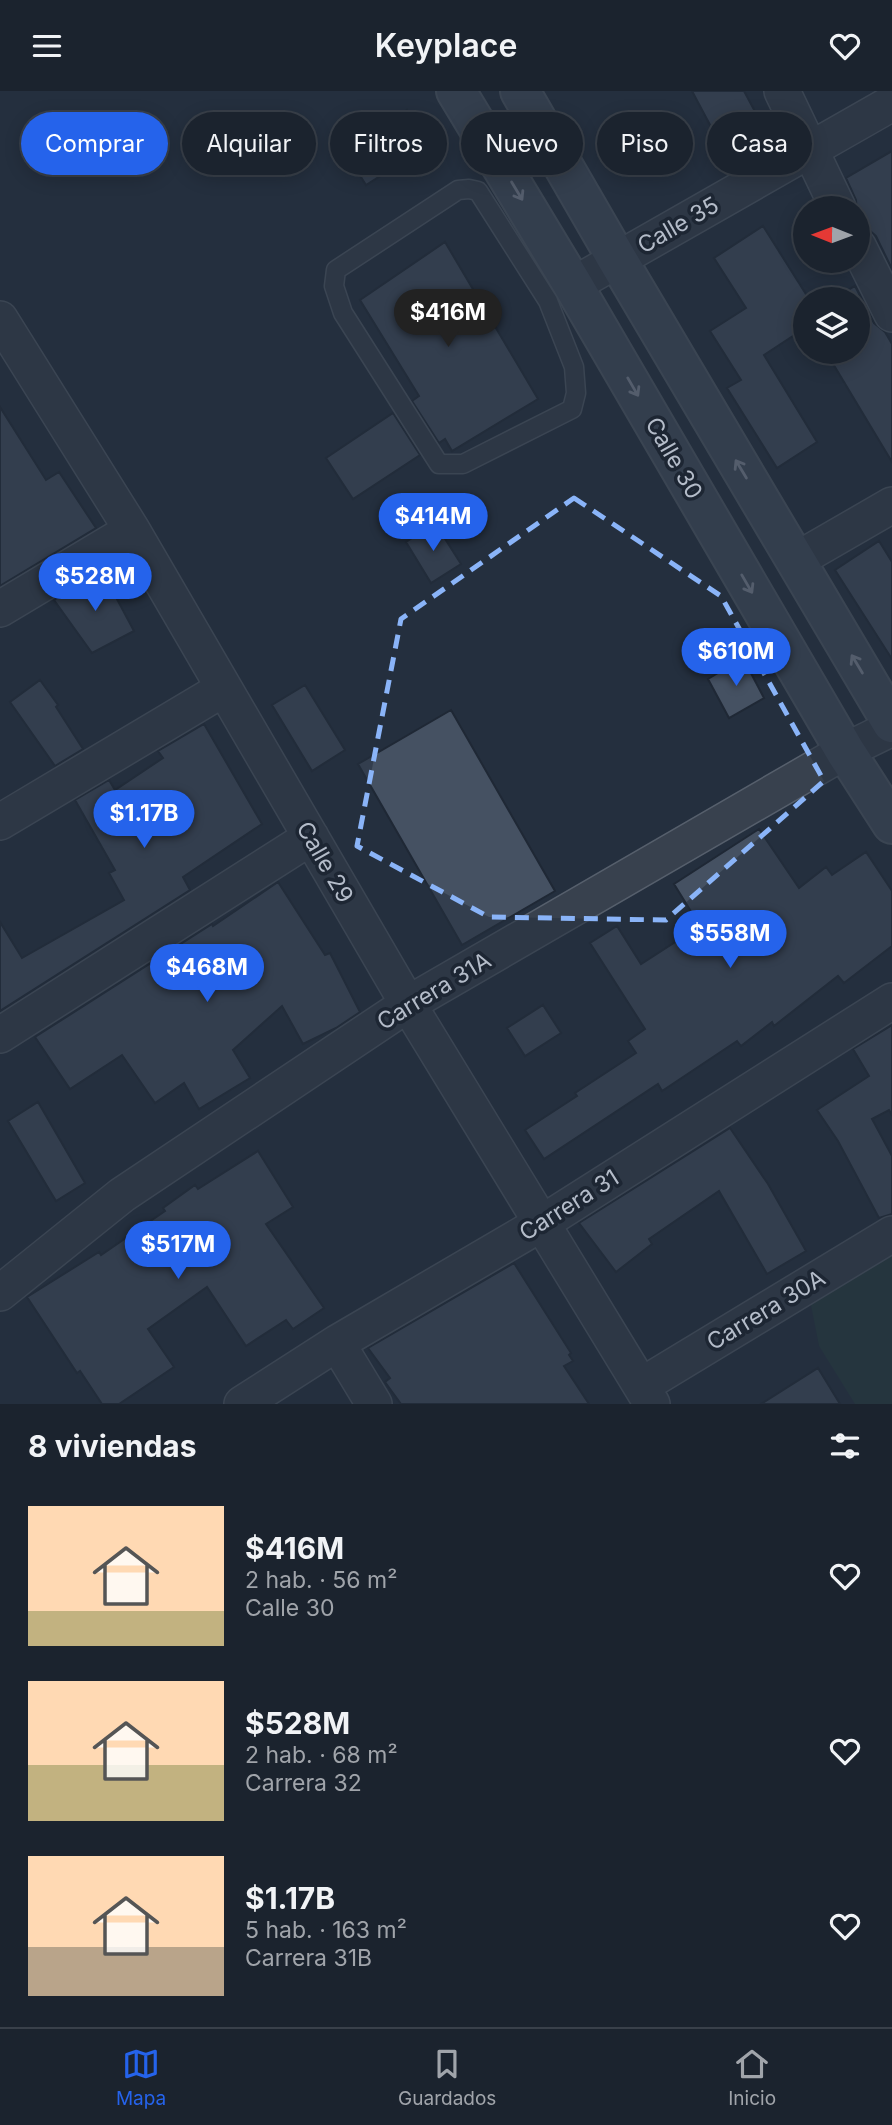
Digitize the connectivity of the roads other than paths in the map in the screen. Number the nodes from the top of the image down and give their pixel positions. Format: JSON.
{"nodes":[{"id":1,"x":456,"y":91,"type":"edge"},
{"id":2,"x":520,"y":91,"type":"edge"},
{"id":3,"x":782,"y":91,"type":"edge"},
{"id":4,"x":892,"y":103,"type":"edge"},
{"id":5,"x":792,"y":112,"type":"edge"},
{"id":6,"x":812,"y":148,"type":"edge"},
{"id":7,"x":812,"y":156,"type":"edge"},
{"id":8,"x":765,"y":175,"type":"edge"},
{"id":9,"x":832,"y":196,"type":"edge"},
{"id":10,"x":617,"y":259,"type":"junction"},
{"id":11,"x":870,"y":270,"type":"edge"},
{"id":12,"x":560,"y":293,"type":"junction"},
{"id":13,"x":892,"y":314,"type":"edge"},
{"id":14,"x":0,"y":319,"type":"edge"},
{"id":15,"x":892,"y":505,"type":"edge"},
{"id":16,"x":132,"y":530,"type":"junction"},
{"id":17,"x":795,"y":561,"type":"junction"},
{"id":18,"x":0,"y":609,"type":"edge"},
{"id":19,"x":223,"y":689,"type":"junction"},
{"id":20,"x":892,"y":725,"type":"edge"},
{"id":21,"x":845,"y":751,"type":"junction"},
{"id":22,"x":0,"y":822,"type":"edge"},
{"id":23,"x":892,"y":824,"type":"edge"},
{"id":24,"x":311,"y":837,"type":"junction"},
{"id":25,"x":892,"y":1001,"type":"edge"},
{"id":26,"x":408,"y":1004,"type":"junction"},
{"id":27,"x":0,"y":1035,"type":"edge"},
{"id":28,"x":542,"y":1223,"type":"junction"},
{"id":29,"x":892,"y":1234,"type":"edge"},
{"id":30,"x":0,"y":1293,"type":"edge"},
{"id":31,"x":337,"y":1343,"type":"junction"},
{"id":32,"x":646,"y":1395,"type":"edge"},
{"id":33,"x":254,"y":1401,"type":"edge"},
{"id":34,"x":374,"y":1404,"type":"edge"}],
"edges":[{"from":1,"to":12,"type":"main road","name":"Calle 30","one_way":true},
{"from":2,"to":10,"type":"main road"},
{"from":3,"to":5,"type":"street"},
{"from":4,"to":6,"type":"street","name":"Calle 35"},
{"from":7,"to":9,"type":"street"},
{"from":8,"to":10,"type":"street","name":"Calle 35"},
{"from":10,"to":12,"type":"street","name":"Calle 35"},
{"from":17,"to":10,"type":"main road","one_way":true},
{"from":11,"to":13,"type":"street"},
{"from":12,"to":12,"type":"lane"},
{"from":12,"to":21,"type":"main road","name":"Calle 30","one_way":true},
{"from":14,"to":16,"type":"street","name":"Calle 29"},
{"from":15,"to":17,"type":"street"},
{"from":16,"to":18,"type":"street"},
{"from":16,"to":19,"type":"street","name":"Calle 29"},
{"from":20,"to":17,"type":"main road","one_way":true},
{"from":19,"to":22,"type":"street"},
{"from":19,"to":24,"type":"street","name":"Calle 29"},
{"from":20,"to":21,"type":"street","name":"Carrera 31A"},
{"from":21,"to":23,"type":"main road","name":"Calle 30"},
{"from":21,"to":26,"type":"street","name":"Carrera 31A"},
{"from":24,"to":26,"type":"street","name":"Calle 29"},
{"from":24,"to":27,"type":"street"},
{"from":25,"to":28,"type":"street","name":"Carrera 31"},
{"from":26,"to":28,"type":"street","name":"Calle 29"},
{"from":26,"to":30,"type":"street","name":"Carrera 31A"},
{"from":28,"to":31,"type":"street","name":"Carrera 31"},
{"from":28,"to":32,"type":"street","name":"Calle 29"},
{"from":29,"to":32,"type":"street","name":"Carrera 30A"},
{"from":31,"to":33,"type":"street","name":"Carrera 31"},
{"from":31,"to":34,"type":"street"}]}
